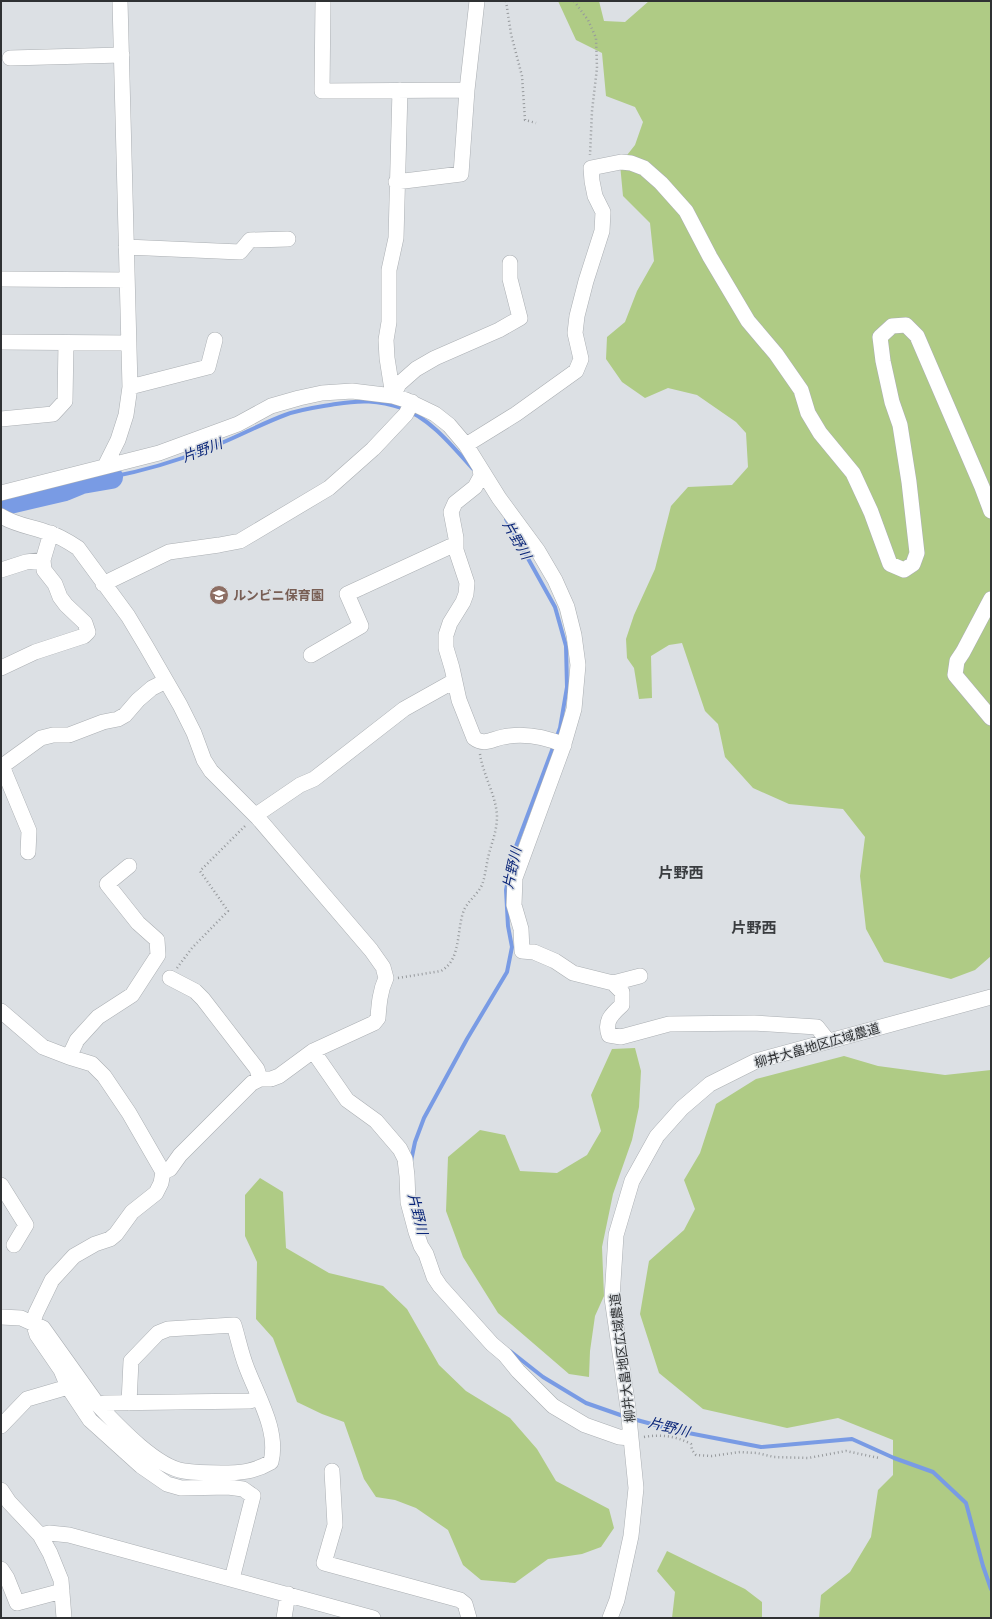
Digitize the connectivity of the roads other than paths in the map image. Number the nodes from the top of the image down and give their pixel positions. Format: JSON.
{"nodes":[{"id":1,"x":120,"y":1,"type":"edge"},
{"id":2,"x":323,"y":1,"type":"edge"},
{"id":3,"x":477,"y":1,"type":"edge"},
{"id":4,"x":122,"y":55,"type":"junction"},
{"id":5,"x":10,"y":58,"type":"dead end"},
{"id":6,"x":400,"y":90,"type":"junction"},
{"id":7,"x":467,"y":90,"type":"junction"},
{"id":8,"x":396,"y":182,"type":"junction"},
{"id":9,"x":288,"y":239,"type":"dead end"},
{"id":10,"x":126,"y":246,"type":"junction"},
{"id":11,"x":510,"y":263,"type":"dead end"},
{"id":12,"x":1,"y":279,"type":"edge"},
{"id":13,"x":127,"y":280,"type":"junction"},
{"id":14,"x":216,"y":340,"type":"dead end"},
{"id":15,"x":1,"y":342,"type":"edge"},
{"id":16,"x":66,"y":343,"type":"junction"},
{"id":17,"x":129,"y":343,"type":"junction"},
{"id":18,"x":130,"y":387,"type":"junction"},
{"id":19,"x":393,"y":396,"type":"junction"},
{"id":20,"x":409,"y":408,"type":"junction"},
{"id":21,"x":1,"y":419,"type":"edge"},
{"id":22,"x":466,"y":445,"type":"junction"},
{"id":23,"x":105,"y":466,"type":"junction"},
{"id":24,"x":480,"y":468,"type":"junction"},
{"id":25,"x":1,"y":493,"type":"edge"},
{"id":26,"x":991,"y":511,"type":"edge"},
{"id":27,"x":1,"y":516,"type":"edge"},
{"id":28,"x":50,"y":533,"type":"junction"},
{"id":29,"x":456,"y":545,"type":"junction"},
{"id":30,"x":44,"y":560,"type":"junction"},
{"id":31,"x":1,"y":570,"type":"edge"},
{"id":32,"x":103,"y":584,"type":"junction"},
{"id":33,"x":991,"y":599,"type":"edge"},
{"id":34,"x":311,"y":655,"type":"dead end"},
{"id":35,"x":1,"y":668,"type":"edge"},
{"id":36,"x":166,"y":681,"type":"junction"},
{"id":37,"x":454,"y":681,"type":"junction"},
{"id":38,"x":991,"y":718,"type":"edge"},
{"id":39,"x":559,"y":743,"type":"junction"},
{"id":40,"x":2,"y":767,"type":"edge"},
{"id":41,"x":256,"y":815,"type":"junction"},
{"id":42,"x":28,"y":852,"type":"dead end"},
{"id":43,"x":129,"y":866,"type":"dead end"},
{"id":44,"x":640,"y":976,"type":"dead end"},
{"id":45,"x":170,"y":978,"type":"road end"},
{"id":46,"x":614,"y":983,"type":"junction"},
{"id":47,"x":991,"y":997,"type":"edge"},
{"id":48,"x":1,"y":1011,"type":"edge"},
{"id":49,"x":828,"y":1041,"type":"junction"},
{"id":50,"x":313,"y":1052,"type":"junction"},
{"id":51,"x":69,"y":1057,"type":"junction"},
{"id":52,"x":260,"y":1079,"type":"junction"},
{"id":53,"x":163,"y":1172,"type":"junction"},
{"id":54,"x":1,"y":1185,"type":"edge"},
{"id":55,"x":14,"y":1245,"type":"dead end"},
{"id":56,"x":1,"y":1317,"type":"edge"},
{"id":57,"x":34,"y":1322,"type":"junction"},
{"id":58,"x":68,"y":1387,"type":"junction"},
{"id":59,"x":260,"y":1398,"type":"junction"},
{"id":60,"x":129,"y":1403,"type":"junction"},
{"id":61,"x":98,"y":1405,"type":"junction"},
{"id":62,"x":1,"y":1426,"type":"edge"},
{"id":63,"x":630,"y":1432,"type":"junction"},
{"id":64,"x":332,"y":1471,"type":"dead end"},
{"id":65,"x":1,"y":1490,"type":"edge"},
{"id":66,"x":40,"y":1535,"type":"junction"},
{"id":67,"x":1,"y":1569,"type":"edge"},
{"id":68,"x":232,"y":1580,"type":"junction"},
{"id":69,"x":62,"y":1590,"type":"junction"},
{"id":70,"x":288,"y":1594,"type":"junction"},
{"id":71,"x":67,"y":1617,"type":"edge"},
{"id":72,"x":284,"y":1618,"type":"edge"},
{"id":73,"x":373,"y":1618,"type":"edge"},
{"id":74,"x":469,"y":1618,"type":"edge"},
{"id":75,"x":610,"y":1618,"type":"edge"}],
"edges":[{"from":1,"to":4,"type":"street"},
{"from":2,"to":6,"type":"street"},
{"from":3,"to":7,"type":"street"},
{"from":4,"to":5,"type":"street"},
{"from":4,"to":10,"type":"street"},
{"from":6,"to":7,"type":"street"},
{"from":6,"to":8,"type":"street"},
{"from":7,"to":8,"type":"street"},
{"from":8,"to":19,"type":"street"},
{"from":9,"to":10,"type":"street"},
{"from":10,"to":13,"type":"street"},
{"from":11,"to":19,"type":"street"},
{"from":12,"to":13,"type":"street"},
{"from":13,"to":17,"type":"street"},
{"from":14,"to":18,"type":"street"},
{"from":15,"to":16,"type":"street"},
{"from":16,"to":17,"type":"street"},
{"from":16,"to":21,"type":"street"},
{"from":17,"to":18,"type":"street"},
{"from":18,"to":23,"type":"street"},
{"from":19,"to":20,"type":"street"},
{"from":19,"to":23,"type":"street"},
{"from":20,"to":22,"type":"street"},
{"from":20,"to":32,"type":"street"},
{"from":22,"to":24,"type":"street"},
{"from":22,"to":26,"type":"street"},
{"from":23,"to":25,"type":"street"},
{"from":24,"to":29,"type":"street"},
{"from":24,"to":39,"type":"street"},
{"from":27,"to":28,"type":"street"},
{"from":28,"to":30,"type":"street"},
{"from":28,"to":32,"type":"street"},
{"from":29,"to":34,"type":"street"},
{"from":29,"to":37,"type":"street"},
{"from":30,"to":31,"type":"street"},
{"from":30,"to":35,"type":"street"},
{"from":32,"to":36,"type":"street"},
{"from":33,"to":38,"type":"street"},
{"from":36,"to":40,"type":"street"},
{"from":36,"to":41,"type":"street"},
{"from":37,"to":39,"type":"street"},
{"from":37,"to":41,"type":"street"},
{"from":39,"to":46,"type":"street"},
{"from":40,"to":42,"type":"street"},
{"from":41,"to":50,"type":"street"},
{"from":43,"to":51,"type":"street"},
{"from":44,"to":46,"type":"street"},
{"from":45,"to":52,"type":"street"},
{"from":46,"to":49,"type":"street"},
{"from":47,"to":49,"type":"street","name":"柳井大畠地区広域農道"},
{"from":48,"to":51,"type":"street"},
{"from":49,"to":63,"type":"street","name":"柳井大畠地区広域農道"},
{"from":50,"to":52,"type":"street"},
{"from":50,"to":63,"type":"street"},
{"from":51,"to":53,"type":"street"},
{"from":52,"to":53,"type":"street"},
{"from":53,"to":57,"type":"street"},
{"from":54,"to":55,"type":"street"},
{"from":56,"to":57,"type":"street"},
{"from":57,"to":58,"type":"street"},
{"from":57,"to":61,"type":"street"},
{"from":58,"to":62,"type":"street"},
{"from":58,"to":68,"type":"street"},
{"from":59,"to":60,"type":"street"},
{"from":59,"to":60,"type":"street"},
{"from":59,"to":61,"type":"street"},
{"from":60,"to":61,"type":"street"},
{"from":63,"to":75,"type":"street","name":"柳井大畠地区広域農道"},
{"from":64,"to":74,"type":"street"},
{"from":65,"to":66,"type":"street"},
{"from":66,"to":68,"type":"street"},
{"from":66,"to":69,"type":"street"},
{"from":67,"to":69,"type":"street"},
{"from":68,"to":70,"type":"street"},
{"from":69,"to":71,"type":"street"},
{"from":70,"to":72,"type":"street"},
{"from":70,"to":73,"type":"street"}]}
